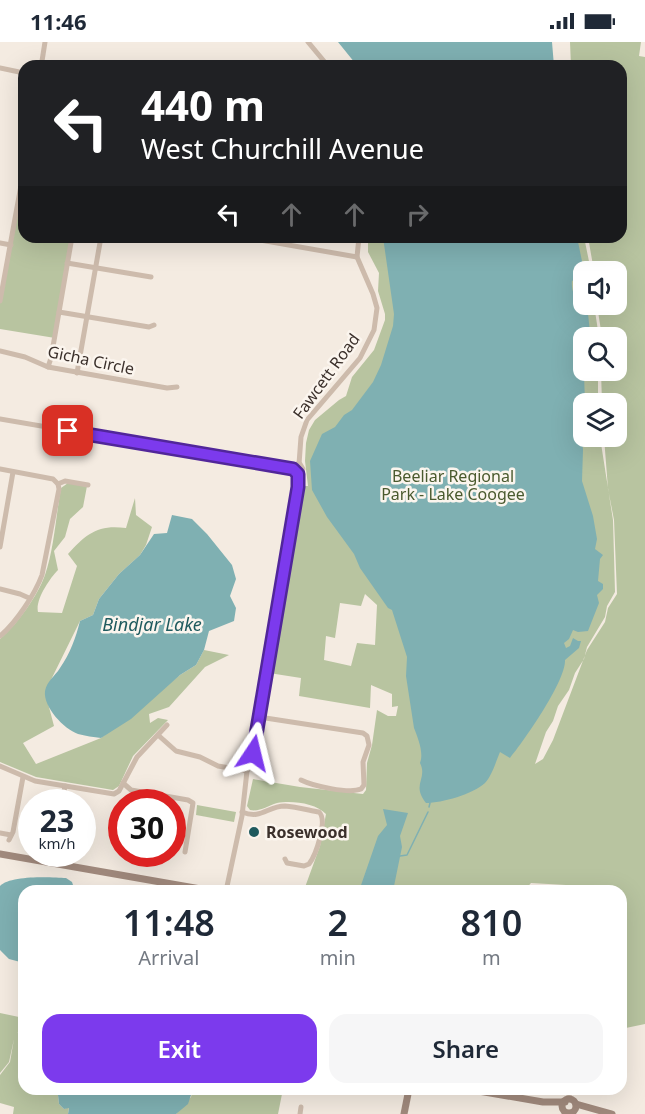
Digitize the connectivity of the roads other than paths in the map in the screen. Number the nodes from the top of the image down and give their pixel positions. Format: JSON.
{"nodes":[{"id":1,"x":45,"y":42,"type":"edge"},
{"id":2,"x":308,"y":42,"type":"edge"},
{"id":3,"x":42,"y":60,"type":"edge"},
{"id":4,"x":323,"y":60,"type":"edge"},
{"id":5,"x":0,"y":68,"type":"edge"},
{"id":6,"x":18,"y":72,"type":"edge"},
{"id":7,"x":18,"y":213,"type":"edge"},
{"id":8,"x":0,"y":243,"type":"edge"},
{"id":9,"x":71,"y":243,"type":"edge"},
{"id":10,"x":100,"y":243,"type":"edge"},
{"id":11,"x":277,"y":243,"type":"edge"},
{"id":12,"x":358,"y":243,"type":"edge"},
{"id":13,"x":10,"y":245,"type":"junction"},
{"id":14,"x":357,"y":257,"type":"junction"},
{"id":15,"x":67,"y":263,"type":"junction"},
{"id":16,"x":95,"y":268,"type":"junction"},
{"id":17,"x":151,"y":277,"type":"dead end"},
{"id":18,"x":0,"y":301,"type":"edge"},
{"id":19,"x":59,"y":312,"type":"junction"},
{"id":20,"x":86,"y":316,"type":"junction"},
{"id":21,"x":154,"y":325,"type":"dead end"},
{"id":22,"x":0,"y":351,"type":"edge"},
{"id":23,"x":48,"y":367,"type":"junction"},
{"id":24,"x":77,"y":373,"type":"junction"},
{"id":25,"x":177,"y":387,"type":"dead end"},
{"id":26,"x":0,"y":418,"type":"edge"},
{"id":27,"x":0,"y":470,"type":"edge"},
{"id":28,"x":296,"y":471,"type":"junction"},
{"id":29,"x":13,"y":472,"type":"junction"},
{"id":30,"x":58,"y":484,"type":"junction"},
{"id":31,"x":88,"y":485,"type":"dead end"},
{"id":32,"x":0,"y":547,"type":"edge"},
{"id":33,"x":0,"y":589,"type":"edge"},
{"id":34,"x":29,"y":598,"type":"junction"},
{"id":35,"x":0,"y":636,"type":"edge"},
{"id":36,"x":260,"y":717,"type":"junction"},
{"id":37,"x":167,"y":725,"type":"dead end"},
{"id":38,"x":158,"y":735,"type":"junction"},
{"id":39,"x":0,"y":766,"type":"edge"},
{"id":40,"x":247,"y":771,"type":"junction"},
{"id":41,"x":23,"y":777,"type":"junction"},
{"id":42,"x":301,"y":780,"type":"dead end"},
{"id":43,"x":123,"y":783,"type":"junction"},
{"id":44,"x":65,"y":786,"type":"junction"},
{"id":45,"x":64,"y":789,"type":"edge"},
{"id":46,"x":131,"y":789,"type":"edge"},
{"id":47,"x":186,"y":800,"type":"edge"},
{"id":48,"x":242,"y":812,"type":"junction"},
{"id":49,"x":0,"y":833,"type":"edge"},
{"id":50,"x":186,"y":852,"type":"dead end"},
{"id":51,"x":0,"y":854,"type":"edge"},
{"id":52,"x":285,"y":860,"type":"dead end"},
{"id":53,"x":178,"y":885,"type":"edge"},
{"id":54,"x":227,"y":885,"type":"edge"},
{"id":55,"x":409,"y":1095,"type":"edge"},
{"id":56,"x":502,"y":1095,"type":"edge"},
{"id":57,"x":569,"y":1108,"type":"edge"},
{"id":58,"x":404,"y":1114,"type":"edge"},
{"id":59,"x":612,"y":1114,"type":"edge"}],
"edges":[{"from":1,"to":3,"type":"street"},
{"from":2,"to":4,"type":"street"},
{"from":5,"to":6,"type":"street"},
{"from":7,"to":13,"type":"street"},
{"from":8,"to":13,"type":"street"},
{"from":9,"to":15,"type":"street"},
{"from":10,"to":16,"type":"street"},
{"from":11,"to":14,"type":"street"},
{"from":12,"to":14,"type":"street"},
{"from":13,"to":18,"type":"street"},
{"from":14,"to":28,"type":"street","name":"Fawcett Road"},
{"from":15,"to":16,"type":"street"},
{"from":15,"to":19,"type":"street"},
{"from":16,"to":17,"type":"street"},
{"from":16,"to":20,"type":"street"},
{"from":19,"to":20,"type":"street"},
{"from":19,"to":23,"type":"street"},
{"from":20,"to":21,"type":"street"},
{"from":20,"to":24,"type":"street"},
{"from":22,"to":23,"type":"street","name":"Gicha Circle"},
{"from":23,"to":24,"type":"street","name":"Gicha Circle"},
{"from":24,"to":25,"type":"street","name":"Gicha Circle"},
{"from":26,"to":28,"type":"street"},
{"from":27,"to":29,"type":"street"},
{"from":28,"to":36,"type":"street"},
{"from":29,"to":30,"type":"street"},
{"from":29,"to":32,"type":"street"},
{"from":30,"to":31,"type":"street"},
{"from":30,"to":34,"type":"street"},
{"from":33,"to":34,"type":"street"},
{"from":34,"to":35,"type":"street"},
{"from":36,"to":40,"type":"street"},
{"from":36,"to":42,"type":"street"},
{"from":37,"to":38,"type":"street"},
{"from":38,"to":40,"type":"street"},
{"from":38,"to":43,"type":"street"},
{"from":39,"to":41,"type":"street"},
{"from":40,"to":48,"type":"street"},
{"from":41,"to":44,"type":"street"},
{"from":41,"to":49,"type":"street"},
{"from":43,"to":44,"type":"street"},
{"from":43,"to":46,"type":"street"},
{"from":44,"to":45,"type":"street"},
{"from":47,"to":50,"type":"street"},
{"from":48,"to":52,"type":"street"},
{"from":48,"to":54,"type":"street"},
{"from":51,"to":53,"type":"main road"},
{"from":55,"to":58,"type":"main road"},
{"from":56,"to":57,"type":"main road"},
{"from":57,"to":59,"type":"main road"}]}
